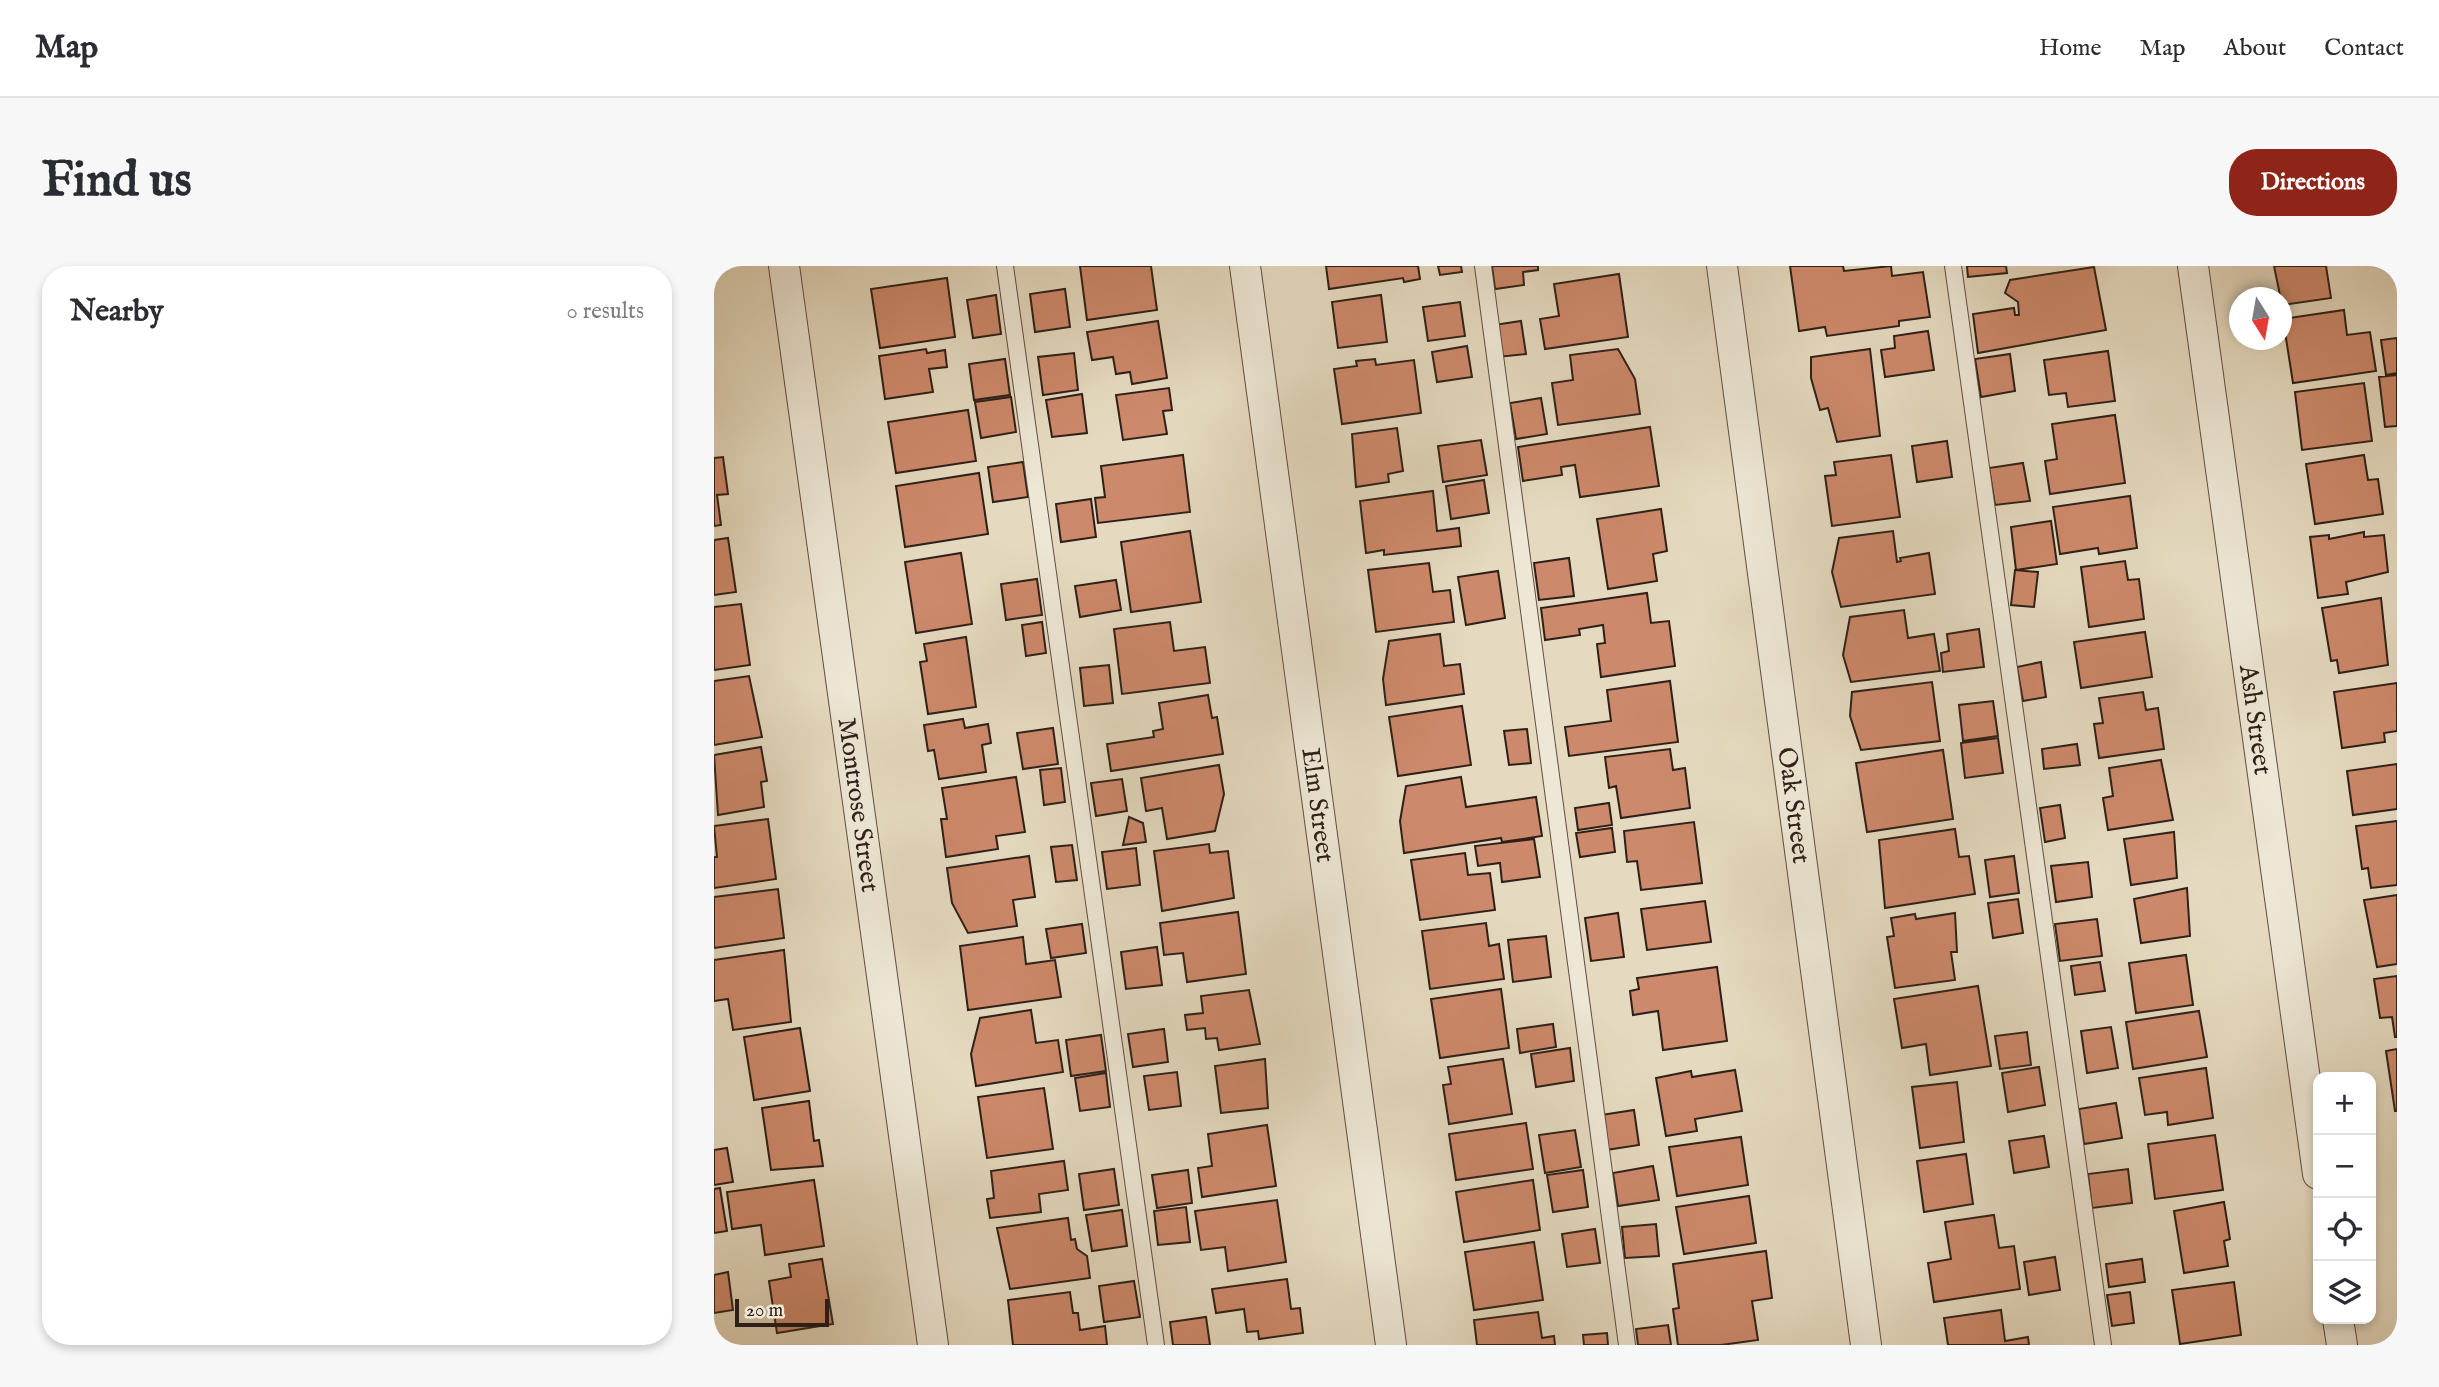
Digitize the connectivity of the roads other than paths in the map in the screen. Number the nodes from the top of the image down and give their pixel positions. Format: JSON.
{"nodes":[{"id":1,"x":784,"y":266,"type":"edge"},
{"id":2,"x":1005,"y":266,"type":"edge"},
{"id":3,"x":1245,"y":266,"type":"edge"},
{"id":4,"x":1483,"y":266,"type":"edge"},
{"id":5,"x":1722,"y":266,"type":"edge"},
{"id":6,"x":1953,"y":266,"type":"edge"},
{"id":7,"x":2193,"y":266,"type":"edge"},
{"id":8,"x":2313,"y":1138,"type":"edge"},
{"id":9,"x":2339,"y":1324,"type":"edge"},
{"id":10,"x":933,"y":1345,"type":"edge"},
{"id":11,"x":1156,"y":1345,"type":"edge"},
{"id":12,"x":1391,"y":1345,"type":"edge"},
{"id":13,"x":1627,"y":1345,"type":"edge"},
{"id":14,"x":1866,"y":1345,"type":"edge"},
{"id":15,"x":2103,"y":1345,"type":"edge"},
{"id":16,"x":2342,"y":1345,"type":"edge"}],
"edges":[{"from":1,"to":10,"type":"street","name":"Montrose Street"},
{"from":2,"to":11,"type":"lane"},
{"from":3,"to":12,"type":"street","name":"Elm Street"},
{"from":4,"to":13,"type":"lane"},
{"from":5,"to":14,"type":"street","name":"Oak Street"},
{"from":6,"to":15,"type":"lane"},
{"from":7,"to":8,"type":"street","name":"Ash Street"},
{"from":9,"to":16,"type":"street"}]}
